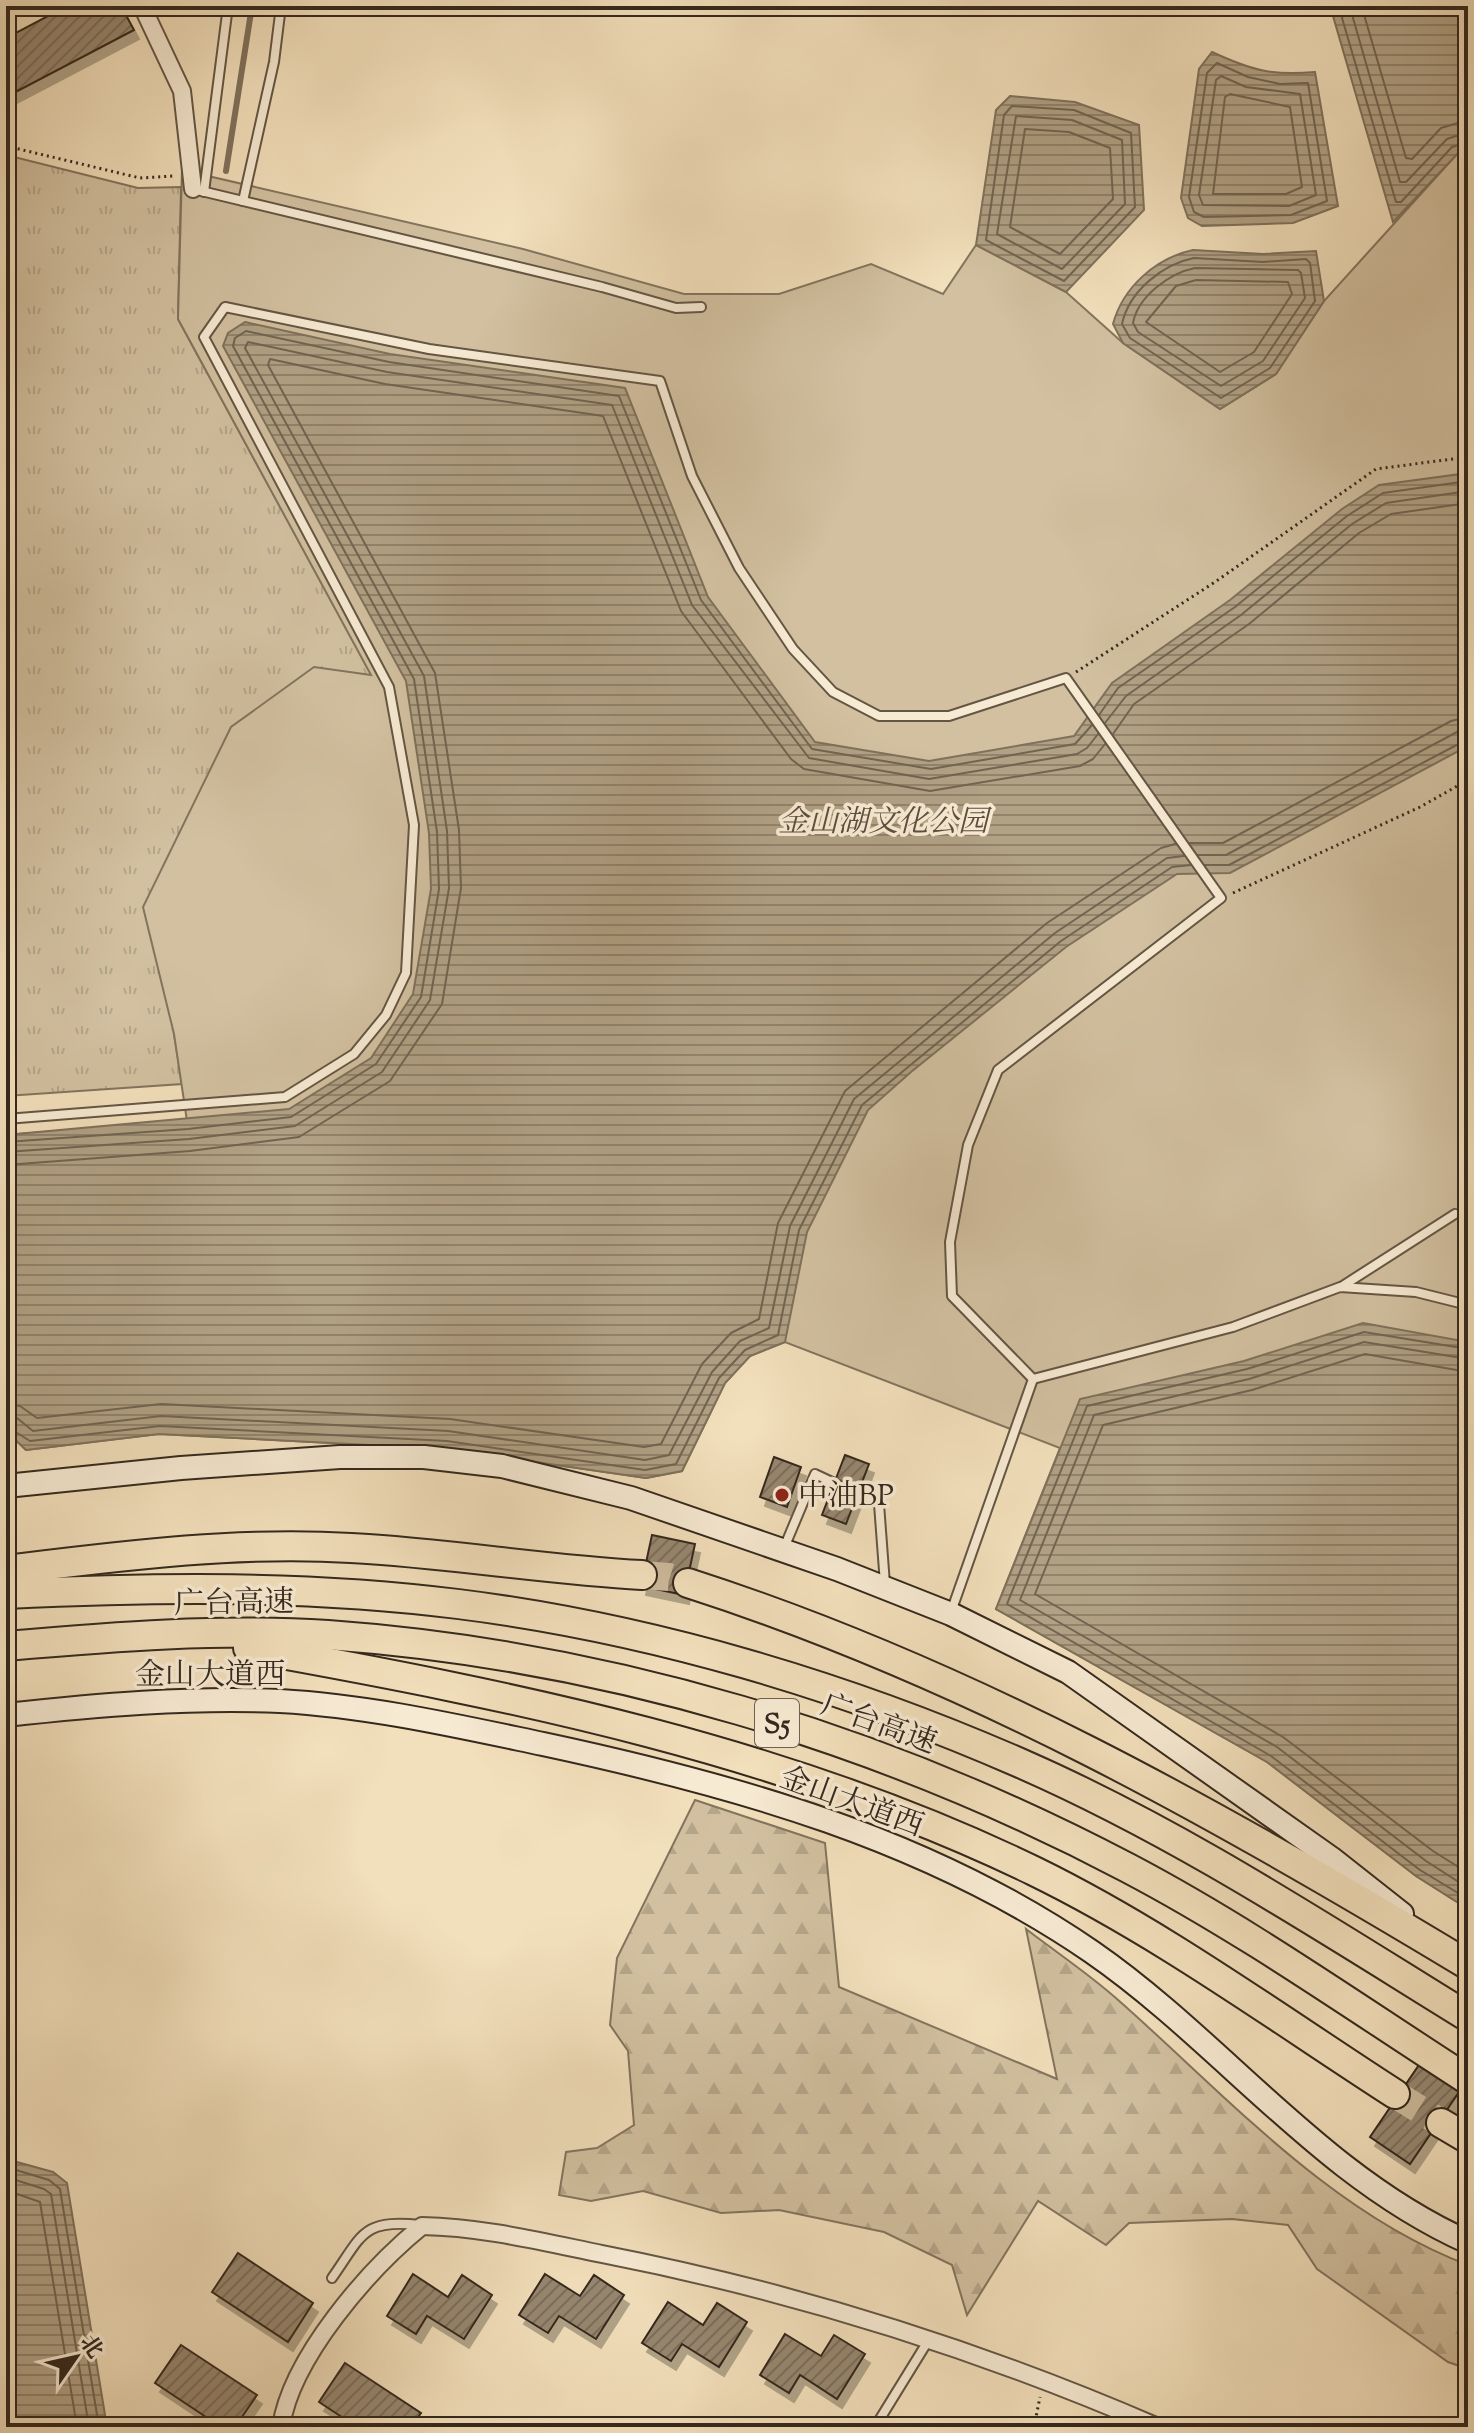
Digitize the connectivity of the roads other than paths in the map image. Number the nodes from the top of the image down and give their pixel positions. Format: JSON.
{"nodes":[{"id":1,"x":142,"y":6,"type":"edge"},
{"id":2,"x":228,"y":6,"type":"edge"},
{"id":3,"x":281,"y":6,"type":"edge"},
{"id":4,"x":199,"y":191,"type":"junction"},
{"id":5,"x":243,"y":201,"type":"junction"},
{"id":6,"x":701,"y":307,"type":"dead end"},
{"id":7,"x":6,"y":1119,"type":"edge"},
{"id":8,"x":1455,"y":1214,"type":"dead end"},
{"id":9,"x":1340,"y":1287,"type":"junction"},
{"id":10,"x":1468,"y":1305,"type":"edge"},
{"id":11,"x":1033,"y":1379,"type":"junction"},
{"id":12,"x":6,"y":1486,"type":"edge"},
{"id":13,"x":783,"y":1550,"type":"junction"},
{"id":14,"x":6,"y":1570,"type":"edge"},
{"id":15,"x":642,"y":1575,"type":"tunnel mouth"},
{"id":16,"x":688,"y":1583,"type":"tunnel mouth"},
{"id":17,"x":885,"y":1589,"type":"junction"},
{"id":18,"x":6,"y":1594,"type":"edge"},
{"id":19,"x":951,"y":1614,"type":"junction"},
{"id":20,"x":180,"y":1636,"type":"junction"},
{"id":21,"x":6,"y":1646,"type":"edge"},
{"id":22,"x":6,"y":1715,"type":"edge"},
{"id":23,"x":1468,"y":1965,"type":"edge"},
{"id":24,"x":1468,"y":2017,"type":"edge"},
{"id":25,"x":1468,"y":2080,"type":"edge"},
{"id":26,"x":1395,"y":2094,"type":"tunnel mouth"},
{"id":27,"x":1441,"y":2123,"type":"tunnel mouth"},
{"id":28,"x":1468,"y":2139,"type":"edge"},
{"id":29,"x":422,"y":2226,"type":"junction"},
{"id":30,"x":1468,"y":2242,"type":"edge"},
{"id":31,"x":332,"y":2278,"type":"dead end"},
{"id":32,"x":928,"y":2341,"type":"junction"},
{"id":33,"x":281,"y":2427,"type":"edge"},
{"id":34,"x":875,"y":2427,"type":"edge"},
{"id":35,"x":1158,"y":2427,"type":"edge"}],
"edges":[{"from":1,"to":4,"type":"street"},
{"from":2,"to":4,"type":"lane"},
{"from":3,"to":5,"type":"lane"},
{"from":4,"to":5,"type":"lane"},
{"from":5,"to":6,"type":"lane"},
{"from":7,"to":11,"type":"lane"},
{"from":8,"to":9,"type":"lane"},
{"from":9,"to":10,"type":"lane"},
{"from":9,"to":11,"type":"lane"},
{"from":11,"to":19,"type":"lane"},
{"from":12,"to":13,"type":"main road"},
{"from":13,"to":17,"type":"main road"},
{"from":13,"to":17,"type":"lane"},
{"from":14,"to":15,"type":"highway"},
{"from":16,"to":23,"type":"highway"},
{"from":17,"to":19,"type":"main road"},
{"from":18,"to":24,"type":"highway","name":"广台高速","number":"S5"},
{"from":19,"to":23,"type":"main road"},
{"from":20,"to":21,"type":"highway","name":"广台高速","number":"S5"},
{"from":20,"to":25,"type":"highway","name":"广台高速","number":"S5"},
{"from":20,"to":26,"type":"highway"},
{"from":22,"to":30,"type":"main road","name":"金山大道西"},
{"from":27,"to":28,"type":"highway"},
{"from":29,"to":31,"type":"lane"},
{"from":29,"to":32,"type":"street"},
{"from":29,"to":33,"type":"street"},
{"from":32,"to":34,"type":"lane"},
{"from":32,"to":35,"type":"street"}]}
